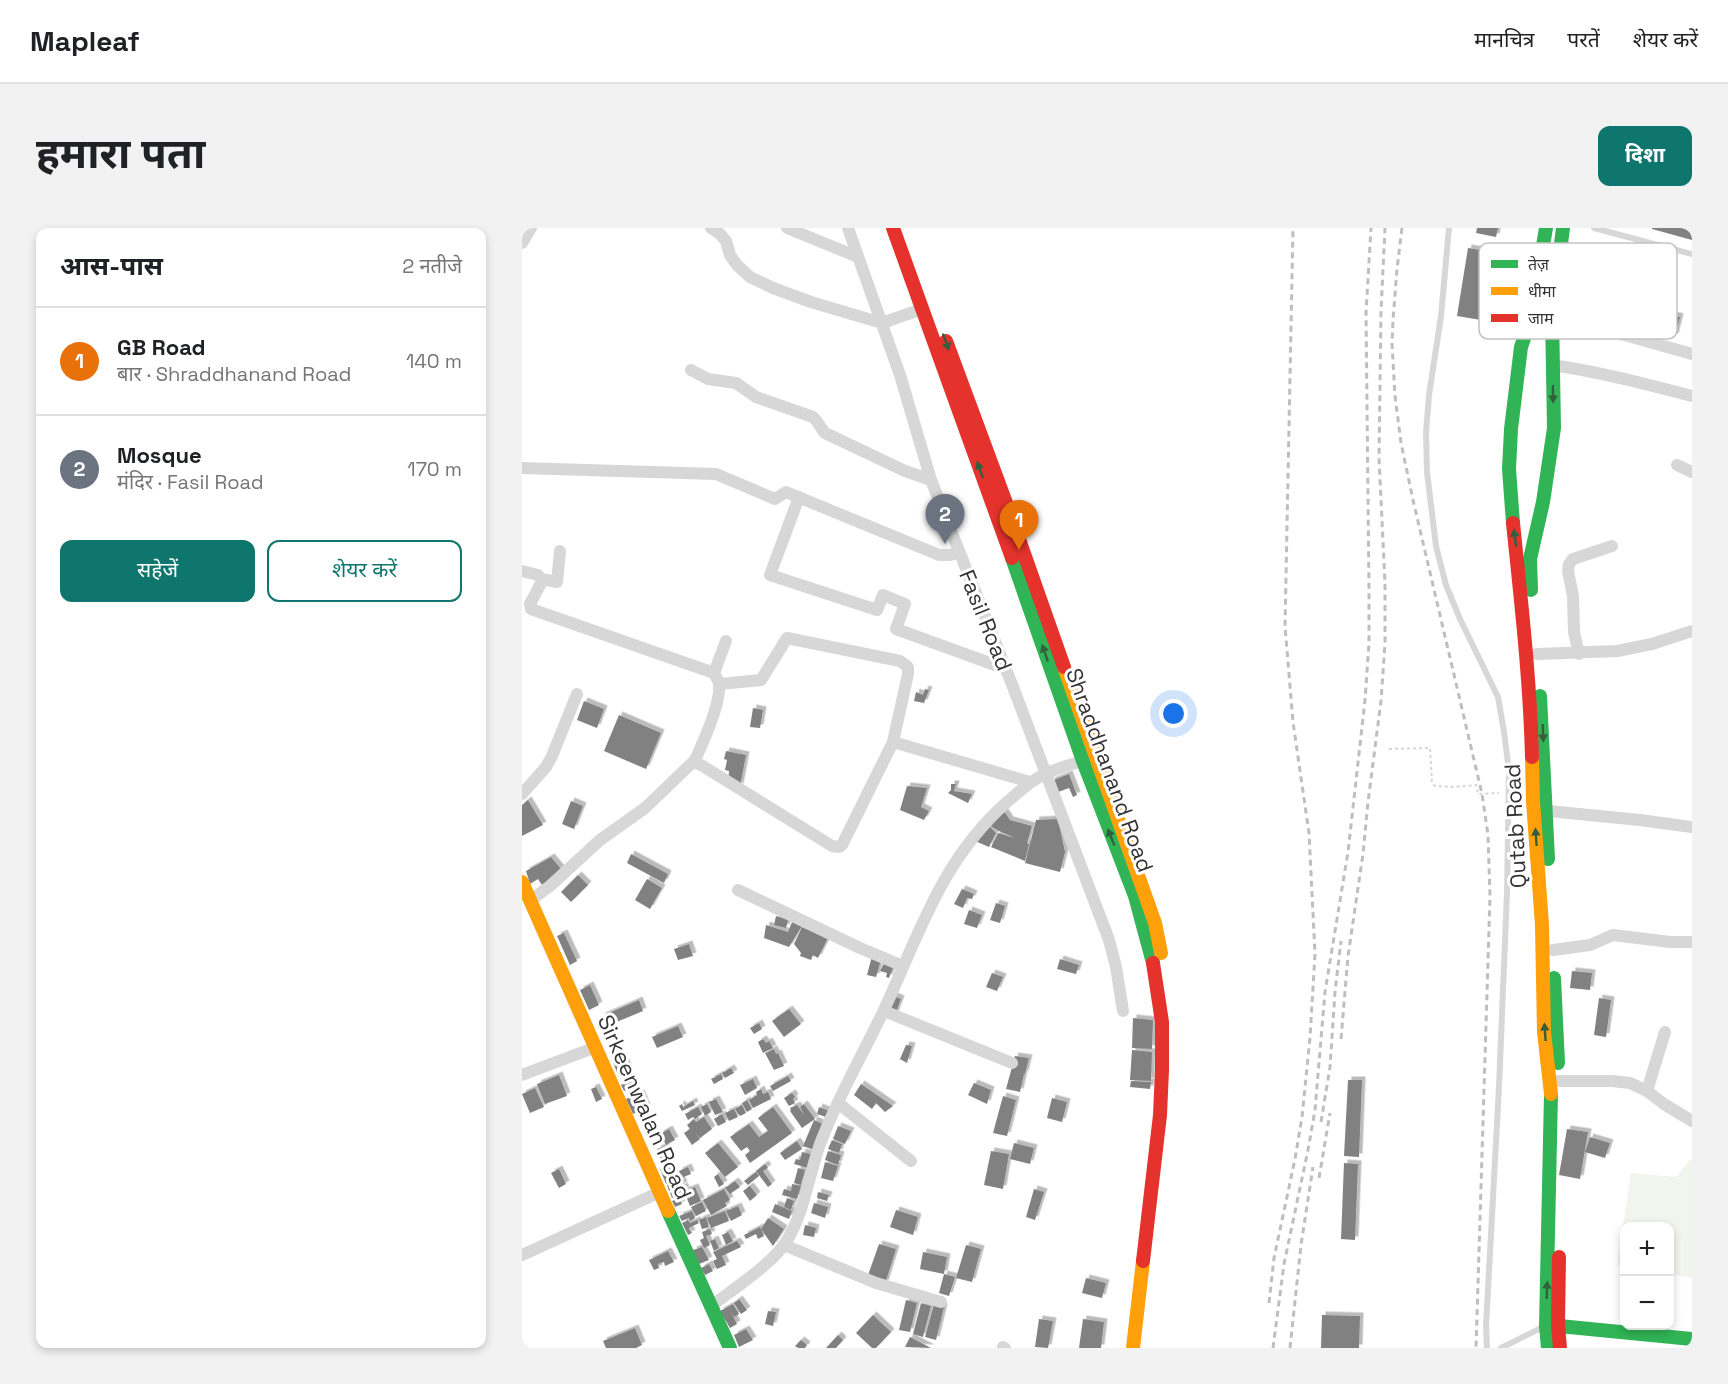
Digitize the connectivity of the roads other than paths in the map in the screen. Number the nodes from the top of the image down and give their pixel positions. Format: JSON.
{"nodes":[{"id":1,"x":531,"y":228,"type":"edge"},
{"id":2,"x":711,"y":228,"type":"edge"},
{"id":3,"x":787,"y":228,"type":"edge"},
{"id":4,"x":848,"y":228,"type":"edge"},
{"id":5,"x":892,"y":228,"type":"edge"},
{"id":6,"x":904,"y":228,"type":"edge"},
{"id":7,"x":1449,"y":228,"type":"edge"},
{"id":8,"x":1546,"y":228,"type":"edge"},
{"id":9,"x":1563,"y":228,"type":"edge"},
{"id":10,"x":1594,"y":228,"type":"edge"},
{"id":11,"x":522,"y":243,"type":"edge"},
{"id":12,"x":1543,"y":243,"type":"edge"},
{"id":13,"x":1561,"y":243,"type":"edge"},
{"id":14,"x":1651,"y":243,"type":"edge"},
{"id":15,"x":1677,"y":250,"type":"edge"},
{"id":16,"x":1692,"y":254,"type":"edge"},
{"id":17,"x":858,"y":256,"type":"junction"},
{"id":18,"x":922,"y":309,"type":"junction"},
{"id":19,"x":882,"y":323,"type":"junction"},
{"id":20,"x":1524,"y":339,"type":"edge"},
{"id":21,"x":1552,"y":339,"type":"edge"},
{"id":22,"x":1640,"y":339,"type":"edge"},
{"id":23,"x":1692,"y":354,"type":"edge"},
{"id":24,"x":1552,"y":365,"type":"junction"},
{"id":25,"x":690,"y":370,"type":"dead end"},
{"id":26,"x":1692,"y":396,"type":"edge"},
{"id":27,"x":1677,"y":465,"type":"dead end"},
{"id":28,"x":522,"y":468,"type":"edge"},
{"id":29,"x":1692,"y":472,"type":"edge"},
{"id":30,"x":932,"y":480,"type":"junction"},
{"id":31,"x":799,"y":497,"type":"junction"},
{"id":32,"x":1612,"y":546,"type":"dead end"},
{"id":33,"x":560,"y":551,"type":"dead end"},
{"id":34,"x":959,"y":552,"type":"junction"},
{"id":35,"x":522,"y":571,"type":"edge"},
{"id":36,"x":1524,"y":573,"type":"junction"},
{"id":37,"x":541,"y":579,"type":"junction"},
{"id":38,"x":1029,"y":588,"type":"junction"},
{"id":39,"x":1692,"y":631,"type":"edge"},
{"id":40,"x":726,"y":642,"type":"dead end"},
{"id":41,"x":1537,"y":654,"type":"junction"},
{"id":42,"x":1579,"y":654,"type":"junction"},
{"id":43,"x":1006,"y":669,"type":"junction"},
{"id":44,"x":717,"y":678,"type":"junction"},
{"id":45,"x":577,"y":694,"type":"dead end"},
{"id":46,"x":893,"y":742,"type":"junction"},
{"id":47,"x":1089,"y":759,"type":"junction"},
{"id":48,"x":694,"y":762,"type":"junction"},
{"id":49,"x":1045,"y":774,"type":"junction"},
{"id":50,"x":1030,"y":782,"type":"junction"},
{"id":51,"x":522,"y":794,"type":"edge"},
{"id":52,"x":1540,"y":810,"type":"junction"},
{"id":53,"x":1692,"y":828,"type":"edge"},
{"id":54,"x":522,"y":882,"type":"edge"},
{"id":55,"x":738,"y":891,"type":"dead end"},
{"id":56,"x":531,"y":900,"type":"junction"},
{"id":57,"x":1692,"y":942,"type":"edge"},
{"id":58,"x":1553,"y":950,"type":"junction"},
{"id":59,"x":903,"y":966,"type":"junction"},
{"id":60,"x":884,"y":1011,"type":"junction"},
{"id":61,"x":1123,"y":1011,"type":"dead end"},
{"id":62,"x":1665,"y":1032,"type":"dead end"},
{"id":63,"x":596,"y":1047,"type":"junction"},
{"id":64,"x":1012,"y":1063,"type":"dead end"},
{"id":65,"x":522,"y":1075,"type":"edge"},
{"id":66,"x":1559,"y":1081,"type":"junction"},
{"id":67,"x":1647,"y":1091,"type":"junction"},
{"id":68,"x":838,"y":1103,"type":"junction"},
{"id":69,"x":1692,"y":1121,"type":"edge"},
{"id":70,"x":911,"y":1161,"type":"dead end"},
{"id":71,"x":660,"y":1192,"type":"junction"},
{"id":72,"x":784,"y":1245,"type":"junction"},
{"id":73,"x":522,"y":1255,"type":"edge"},
{"id":74,"x":941,"y":1302,"type":"dead end"},
{"id":75,"x":710,"y":1307,"type":"junction"},
{"id":76,"x":1552,"y":1325,"type":"junction"},
{"id":77,"x":1692,"y":1339,"type":"edge"},
{"id":78,"x":730,"y":1348,"type":"edge"},
{"id":79,"x":1133,"y":1348,"type":"edge"},
{"id":80,"x":1143,"y":1348,"type":"edge"},
{"id":81,"x":1487,"y":1348,"type":"edge"},
{"id":82,"x":1501,"y":1348,"type":"edge"},
{"id":83,"x":1548,"y":1348,"type":"edge"},
{"id":84,"x":1560,"y":1348,"type":"edge"}],
"edges":[{"from":1,"to":11,"type":"street"},
{"from":2,"to":19,"type":"street"},
{"from":3,"to":17,"type":"street"},
{"from":4,"to":17,"type":"street","name":"Fasil Road"},
{"from":5,"to":18,"type":"street","name":"Shraddhanand Road"},
{"from":6,"to":38,"type":"street","name":"Shraddhanand Road","one_way":true},
{"from":7,"to":81,"type":"lane"},
{"from":8,"to":12,"type":"street","name":"Qutab Road"},
{"from":9,"to":13,"type":"street","name":"Qutab Road"},
{"from":10,"to":14,"type":"lane"},
{"from":15,"to":16,"type":"lane"},
{"from":17,"to":19,"type":"street","name":"Fasil Road"},
{"from":18,"to":19,"type":"street"},
{"from":38,"to":18,"type":"street","name":"Shraddhanand Road","one_way":true},
{"from":19,"to":30,"type":"street","name":"Fasil Road"},
{"from":36,"to":20,"type":"street","name":"Qutab Road","one_way":true},
{"from":21,"to":24,"type":"street","name":"Qutab Road"},
{"from":22,"to":23,"type":"street"},
{"from":24,"to":26,"type":"street"},
{"from":24,"to":36,"type":"street","name":"Qutab Road","one_way":true},
{"from":25,"to":30,"type":"street"},
{"from":27,"to":29,"type":"street"},
{"from":28,"to":31,"type":"street"},
{"from":30,"to":34,"type":"street","name":"Fasil Road"},
{"from":31,"to":34,"type":"street"},
{"from":31,"to":43,"type":"street"},
{"from":32,"to":42,"type":"street"},
{"from":33,"to":37,"type":"street"},
{"from":34,"to":43,"type":"street","name":"Fasil Road"},
{"from":35,"to":37,"type":"street"},
{"from":36,"to":41,"type":"street","name":"Qutab Road"},
{"from":36,"to":52,"type":"street","name":"Qutab Road"},
{"from":37,"to":44,"type":"street"},
{"from":38,"to":47,"type":"street","name":"Shraddhanand Road"},
{"from":39,"to":42,"type":"street"},
{"from":40,"to":44,"type":"street"},
{"from":41,"to":42,"type":"street"},
{"from":41,"to":52,"type":"street","name":"Qutab Road","one_way":true},
{"from":43,"to":49,"type":"street","name":"Fasil Road"},
{"from":44,"to":46,"type":"street"},
{"from":44,"to":48,"type":"street"},
{"from":45,"to":51,"type":"street"},
{"from":46,"to":48,"type":"street"},
{"from":46,"to":50,"type":"street"},
{"from":47,"to":49,"type":"street"},
{"from":79,"to":47,"type":"street","name":"Shraddhanand Road","one_way":true},
{"from":47,"to":80,"type":"street","name":"Shraddhanand Road"},
{"from":48,"to":56,"type":"street"},
{"from":49,"to":50,"type":"street"},
{"from":49,"to":61,"type":"street","name":"Fasil Road"},
{"from":50,"to":59,"type":"street"},
{"from":52,"to":53,"type":"street"},
{"from":52,"to":58,"type":"street","name":"Qutab Road"},
{"from":76,"to":52,"type":"street","name":"Qutab Road","one_way":true},
{"from":54,"to":56,"type":"street","name":"Sirkeenwalan Road"},
{"from":55,"to":59,"type":"street"},
{"from":56,"to":63,"type":"street","name":"Sirkeenwalan Road"},
{"from":57,"to":58,"type":"street"},
{"from":58,"to":66,"type":"street","name":"Qutab Road"},
{"from":59,"to":60,"type":"street"},
{"from":60,"to":64,"type":"street"},
{"from":60,"to":68,"type":"street"},
{"from":62,"to":67,"type":"street"},
{"from":63,"to":65,"type":"street"},
{"from":63,"to":71,"type":"street","name":"Sirkeenwalan Road"},
{"from":66,"to":67,"type":"street"},
{"from":66,"to":76,"type":"street","name":"Qutab Road"},
{"from":67,"to":69,"type":"street"},
{"from":68,"to":70,"type":"street"},
{"from":68,"to":72,"type":"street"},
{"from":71,"to":73,"type":"street"},
{"from":71,"to":75,"type":"street","name":"Sirkeenwalan Road"},
{"from":72,"to":74,"type":"street"},
{"from":72,"to":75,"type":"street"},
{"from":75,"to":78,"type":"street","name":"Sirkeenwalan Road"},
{"from":76,"to":77,"type":"street"},
{"from":76,"to":82,"type":"lane"},
{"from":76,"to":83,"type":"street","name":"Qutab Road"},
{"from":76,"to":84,"type":"street","name":"Qutab Road"}]}
